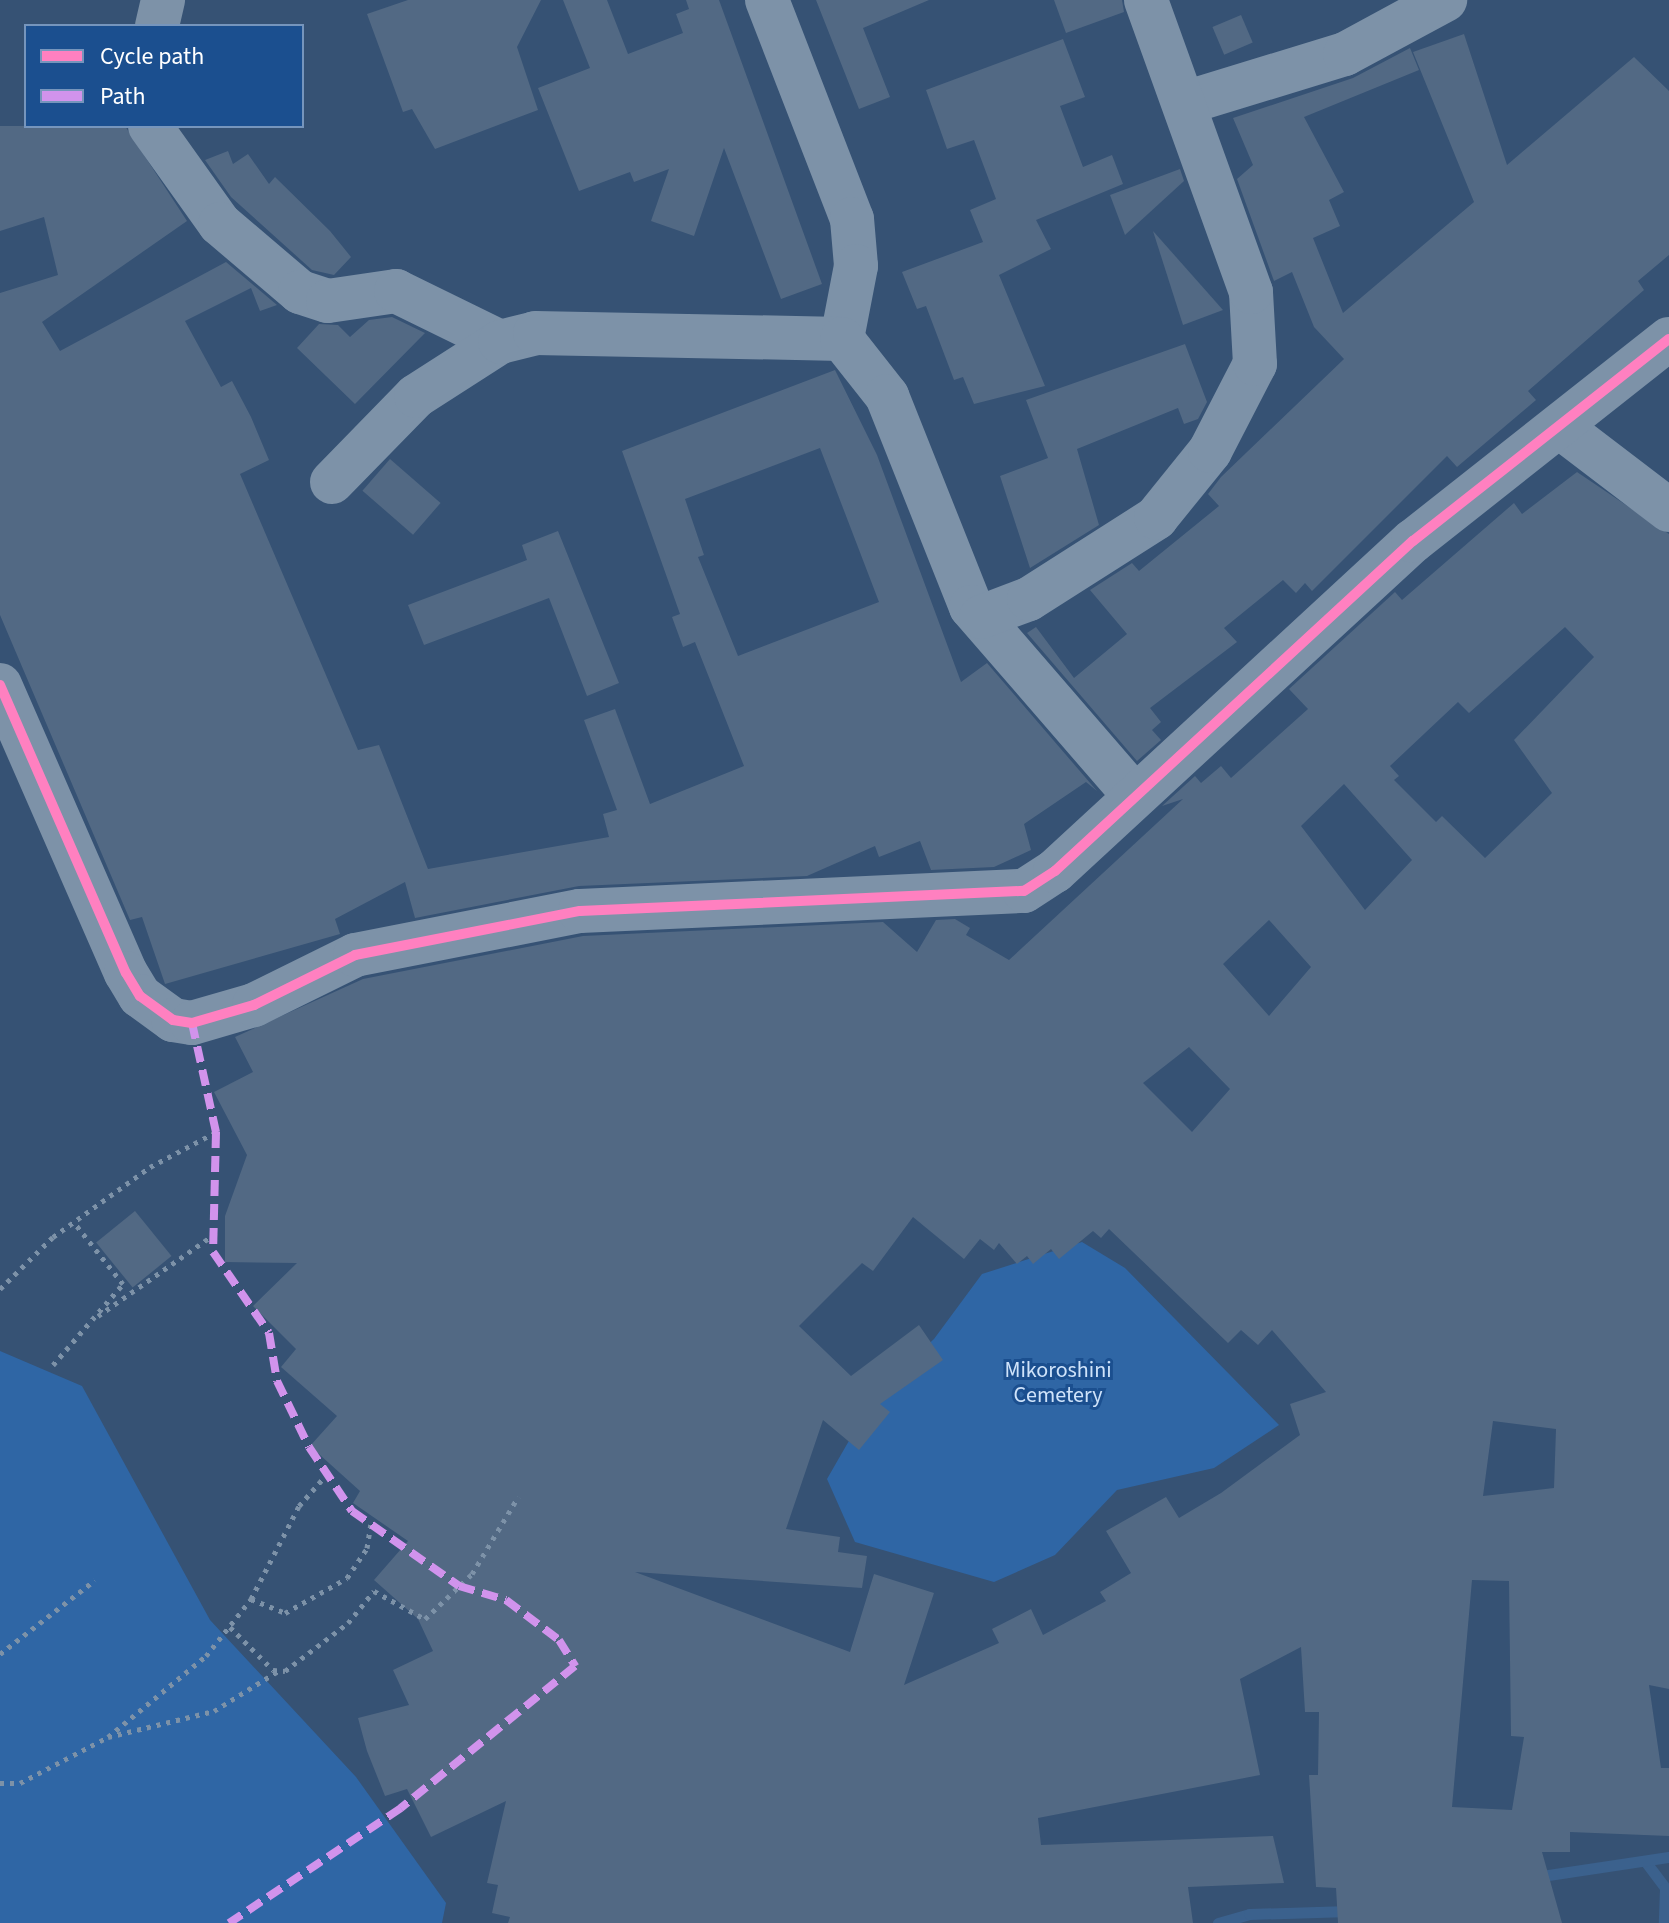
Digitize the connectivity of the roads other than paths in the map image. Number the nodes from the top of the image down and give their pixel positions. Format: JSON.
{"nodes":[{"id":1,"x":163,"y":0,"type":"edge"},
{"id":2,"x":767,"y":0,"type":"edge"},
{"id":3,"x":1146,"y":0,"type":"edge"},
{"id":4,"x":1445,"y":0,"type":"edge"},
{"id":5,"x":157,"y":24,"type":"edge"},
{"id":6,"x":1188,"y":102,"type":"junction"},
{"id":7,"x":151,"y":128,"type":"edge"},
{"id":8,"x":842,"y":339,"type":"junction"},
{"id":9,"x":1669,"y":339,"type":"edge"},
{"id":10,"x":500,"y":342,"type":"junction"},
{"id":11,"x":1560,"y":427,"type":"junction"},
{"id":12,"x":332,"y":482,"type":"dead end"},
{"id":13,"x":1669,"y":510,"type":"edge"},
{"id":14,"x":981,"y":617,"type":"junction"},
{"id":15,"x":0,"y":685,"type":"edge"},
{"id":16,"x":1133,"y":794,"type":"junction"}],
"edges":[{"from":1,"to":5,"type":"street"},
{"from":2,"to":8,"type":"street"},
{"from":3,"to":6,"type":"street"},
{"from":4,"to":6,"type":"street"},
{"from":6,"to":14,"type":"street"},
{"from":7,"to":10,"type":"street"},
{"from":8,"to":10,"type":"street"},
{"from":8,"to":14,"type":"street"},
{"from":9,"to":11,"type":"street"},
{"from":10,"to":12,"type":"street"},
{"from":11,"to":13,"type":"street"},
{"from":11,"to":16,"type":"street"},
{"from":14,"to":16,"type":"street"},
{"from":15,"to":16,"type":"street"}]}
